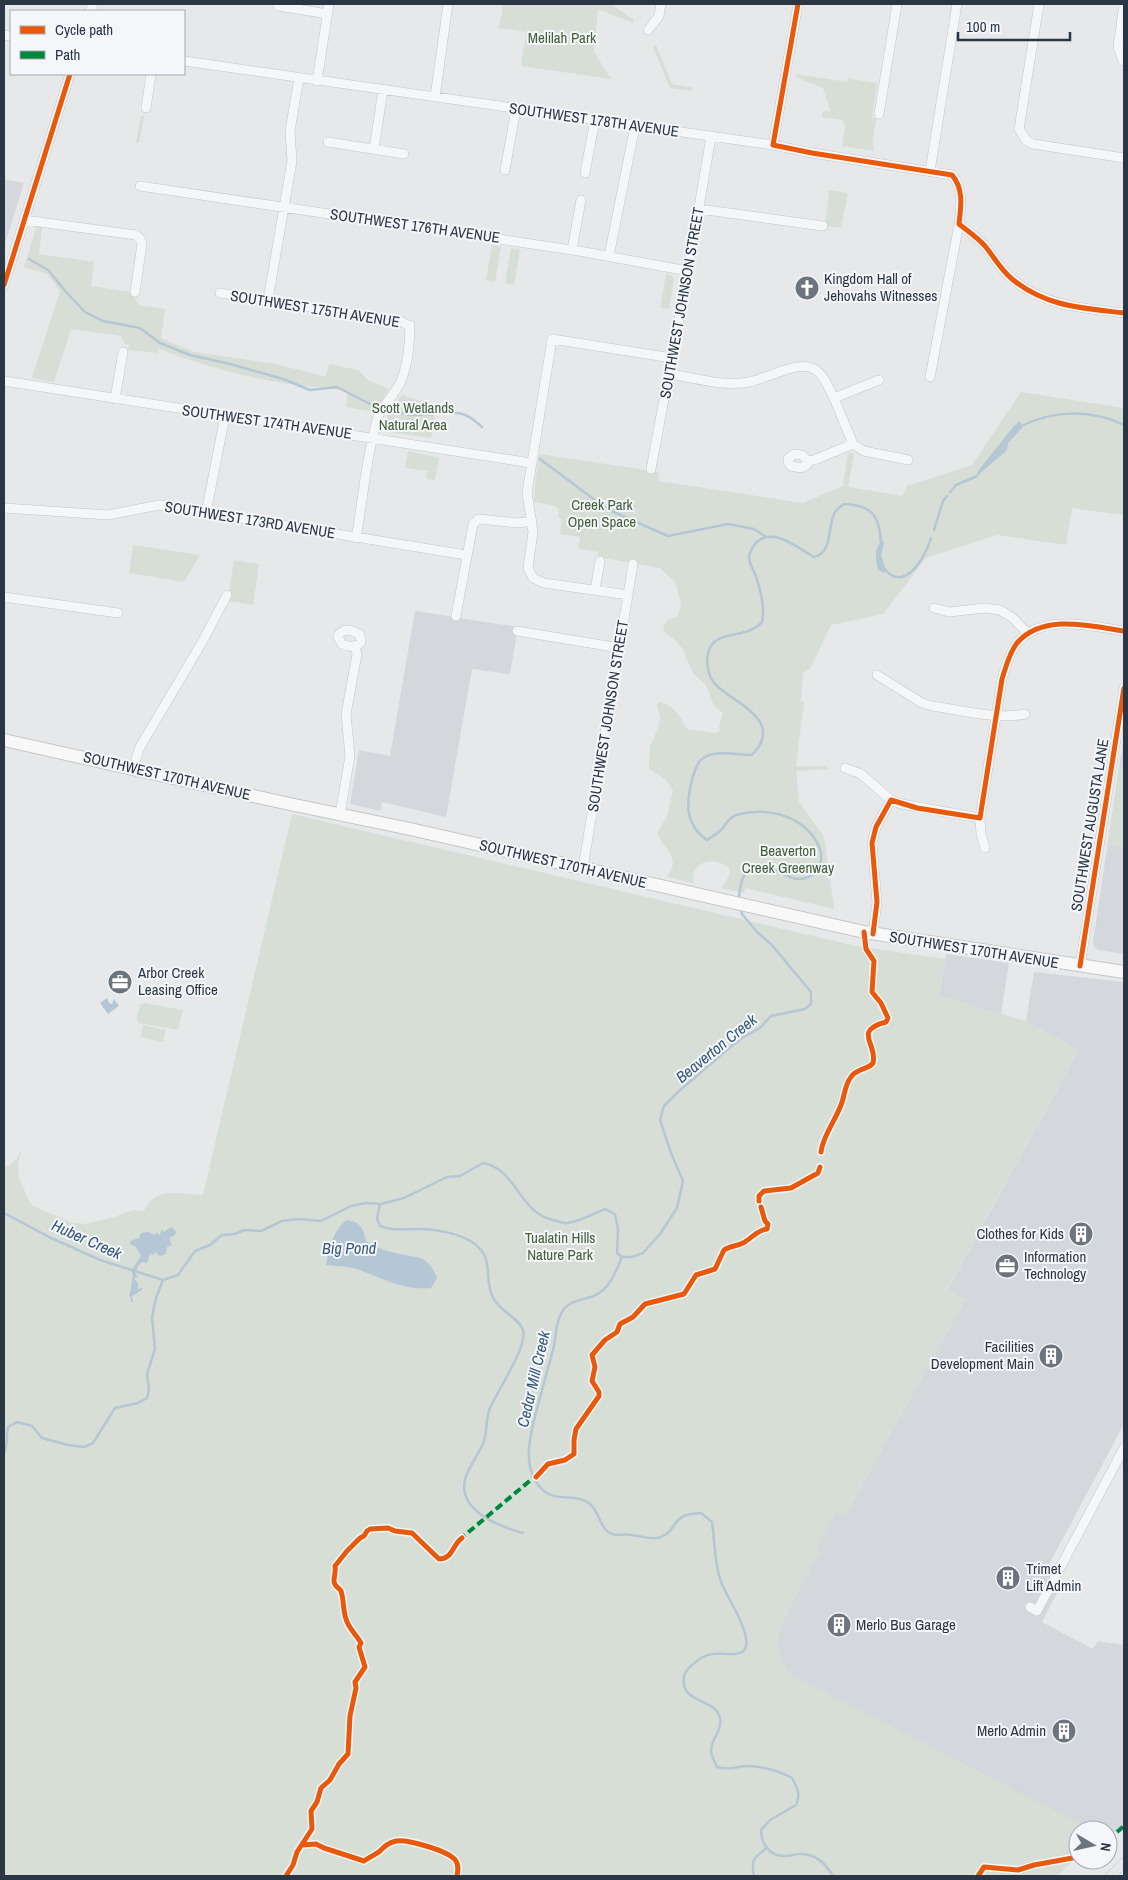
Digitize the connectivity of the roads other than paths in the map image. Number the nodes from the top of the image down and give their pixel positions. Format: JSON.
{"nodes":[{"id":1,"x":329,"y":4,"type":"edge"},
{"id":2,"x":448,"y":4,"type":"edge"},
{"id":3,"x":661,"y":4,"type":"edge"},
{"id":4,"x":798,"y":4,"type":"edge"},
{"id":5,"x":897,"y":4,"type":"edge"},
{"id":6,"x":956,"y":4,"type":"edge"},
{"id":7,"x":1039,"y":4,"type":"edge"},
{"id":8,"x":1124,"y":4,"type":"edge"},
{"id":9,"x":278,"y":6,"type":"dead end"},
{"id":10,"x":328,"y":14,"type":"junction"},
{"id":11,"x":648,"y":30,"type":"dead end"},
{"id":12,"x":185,"y":61,"type":"edge"},
{"id":13,"x":1123,"y":61,"type":"edge"},
{"id":14,"x":70,"y":75,"type":"edge"},
{"id":15,"x":151,"y":75,"type":"edge"},
{"id":16,"x":299,"y":78,"type":"junction"},
{"id":17,"x":317,"y":81,"type":"junction"},
{"id":18,"x":383,"y":90,"type":"junction"},
{"id":19,"x":436,"y":98,"type":"junction"},
{"id":20,"x":146,"y":108,"type":"dead end"},
{"id":21,"x":516,"y":109,"type":"junction"},
{"id":22,"x":879,"y":114,"type":"dead end"},
{"id":23,"x":594,"y":120,"type":"junction"},
{"id":24,"x":635,"y":126,"type":"junction"},
{"id":25,"x":711,"y":137,"type":"junction"},
{"id":26,"x":328,"y":142,"type":"dead end"},
{"id":27,"x":773,"y":145,"type":"junction"},
{"id":28,"x":374,"y":149,"type":"junction"},
{"id":29,"x":404,"y":154,"type":"dead end"},
{"id":30,"x":1124,"y":158,"type":"edge"},
{"id":31,"x":505,"y":170,"type":"dead end"},
{"id":32,"x":930,"y":171,"type":"junction"},
{"id":33,"x":585,"y":173,"type":"dead end"},
{"id":34,"x":140,"y":186,"type":"dead end"},
{"id":35,"x":581,"y":200,"type":"dead end"},
{"id":36,"x":284,"y":207,"type":"junction"},
{"id":37,"x":699,"y":209,"type":"junction"},
{"id":38,"x":24,"y":220,"type":"junction"},
{"id":39,"x":959,"y":224,"type":"junction"},
{"id":40,"x":823,"y":226,"type":"dead end"},
{"id":41,"x":572,"y":250,"type":"junction"},
{"id":42,"x":610,"y":256,"type":"junction"},
{"id":43,"x":688,"y":271,"type":"junction"},
{"id":44,"x":4,"y":285,"type":"edge"},
{"id":45,"x":134,"y":292,"type":"dead end"},
{"id":46,"x":220,"y":293,"type":"dead end"},
{"id":47,"x":268,"y":300,"type":"junction"},
{"id":48,"x":1124,"y":313,"type":"edge"},
{"id":49,"x":123,"y":352,"type":"dead end"},
{"id":50,"x":672,"y":358,"type":"junction"},
{"id":51,"x":670,"y":374,"type":"junction"},
{"id":52,"x":930,"y":377,"type":"dead end"},
{"id":53,"x":879,"y":380,"type":"dead end"},
{"id":54,"x":4,"y":382,"type":"edge"},
{"id":55,"x":834,"y":398,"type":"junction"},
{"id":56,"x":115,"y":399,"type":"junction"},
{"id":57,"x":225,"y":416,"type":"junction"},
{"id":58,"x":373,"y":438,"type":"junction"},
{"id":59,"x":853,"y":444,"type":"junction"},
{"id":60,"x":908,"y":460,"type":"dead end"},
{"id":61,"x":807,"y":461,"type":"dead end"},
{"id":62,"x":530,"y":463,"type":"junction"},
{"id":63,"x":651,"y":468,"type":"dead end"},
{"id":64,"x":4,"y":508,"type":"edge"},
{"id":65,"x":206,"y":513,"type":"junction"},
{"id":66,"x":532,"y":521,"type":"junction"},
{"id":67,"x":356,"y":538,"type":"junction"},
{"id":68,"x":466,"y":555,"type":"junction"},
{"id":69,"x":600,"y":561,"type":"dead end"},
{"id":70,"x":633,"y":564,"type":"dead end"},
{"id":71,"x":595,"y":590,"type":"junction"},
{"id":72,"x":628,"y":595,"type":"junction"},
{"id":73,"x":227,"y":596,"type":"dead end"},
{"id":74,"x":4,"y":597,"type":"edge"},
{"id":75,"x":934,"y":608,"type":"dead end"},
{"id":76,"x":118,"y":613,"type":"dead end"},
{"id":77,"x":456,"y":616,"type":"dead end"},
{"id":78,"x":517,"y":631,"type":"dead end"},
{"id":79,"x":1124,"y":631,"type":"edge"},
{"id":80,"x":1028,"y":634,"type":"junction"},
{"id":81,"x":355,"y":646,"type":"dead end"},
{"id":82,"x":620,"y":648,"type":"junction"},
{"id":83,"x":877,"y":675,"type":"dead end"},
{"id":84,"x":1124,"y":688,"type":"edge"},
{"id":85,"x":1025,"y":714,"type":"dead end"},
{"id":86,"x":996,"y":715,"type":"junction"},
{"id":87,"x":4,"y":740,"type":"edge"},
{"id":88,"x":133,"y":768,"type":"junction"},
{"id":89,"x":845,"y":768,"type":"dead end"},
{"id":90,"x":891,"y":800,"type":"junction"},
{"id":91,"x":340,"y":814,"type":"junction"},
{"id":92,"x":980,"y":818,"type":"junction"},
{"id":93,"x":985,"y":848,"type":"dead end"},
{"id":94,"x":583,"y":868,"type":"junction"},
{"id":95,"x":873,"y":934,"type":"junction"},
{"id":96,"x":1080,"y":966,"type":"junction"},
{"id":97,"x":1124,"y":972,"type":"edge"},
{"id":98,"x":1124,"y":1448,"type":"edge"},
{"id":99,"x":1030,"y":1607,"type":"dead end"}],
"edges":[{"from":1,"to":10,"type":"street"},
{"from":2,"to":19,"type":"street"},
{"from":3,"to":11,"type":"street"},
{"from":4,"to":27,"type":"street"},
{"from":5,"to":22,"type":"street"},
{"from":6,"to":32,"type":"street"},
{"from":7,"to":30,"type":"street"},
{"from":8,"to":13,"type":"street"},
{"from":9,"to":10,"type":"street"},
{"from":10,"to":17,"type":"street"},
{"from":12,"to":16,"type":"street","name":"SOUTHWEST 178TH AVENUE"},
{"from":14,"to":38,"type":"street"},
{"from":15,"to":20,"type":"street"},
{"from":16,"to":17,"type":"street","name":"SOUTHWEST 178TH AVENUE"},
{"from":16,"to":36,"type":"street"},
{"from":17,"to":18,"type":"street","name":"SOUTHWEST 178TH AVENUE"},
{"from":18,"to":19,"type":"street","name":"SOUTHWEST 178TH AVENUE"},
{"from":18,"to":28,"type":"street"},
{"from":19,"to":21,"type":"street","name":"SOUTHWEST 178TH AVENUE"},
{"from":21,"to":23,"type":"street","name":"SOUTHWEST 178TH AVENUE"},
{"from":21,"to":31,"type":"street"},
{"from":23,"to":24,"type":"street","name":"SOUTHWEST 178TH AVENUE"},
{"from":23,"to":33,"type":"street"},
{"from":24,"to":25,"type":"street","name":"SOUTHWEST 178TH AVENUE"},
{"from":24,"to":42,"type":"street"},
{"from":25,"to":27,"type":"street","name":"SOUTHWEST 178TH AVENUE"},
{"from":25,"to":37,"type":"street","name":"SOUTHWEST JOHNSON STREET"},
{"from":26,"to":28,"type":"street"},
{"from":27,"to":32,"type":"street","name":"SOUTHWEST 178TH AVENUE"},
{"from":28,"to":29,"type":"street"},
{"from":32,"to":39,"type":"street","name":"SOUTHWEST 178TH AVENUE"},
{"from":34,"to":36,"type":"street","name":"SOUTHWEST 176TH AVENUE"},
{"from":35,"to":41,"type":"street"},
{"from":36,"to":41,"type":"street","name":"SOUTHWEST 176TH AVENUE"},
{"from":36,"to":47,"type":"street"},
{"from":37,"to":40,"type":"street"},
{"from":37,"to":43,"type":"street","name":"SOUTHWEST JOHNSON STREET"},
{"from":38,"to":44,"type":"street"},
{"from":38,"to":45,"type":"street"},
{"from":39,"to":48,"type":"street"},
{"from":39,"to":52,"type":"street","name":"SOUTHWEST 178TH AVENUE"},
{"from":41,"to":42,"type":"street","name":"SOUTHWEST 176TH AVENUE"},
{"from":42,"to":43,"type":"street","name":"SOUTHWEST 176TH AVENUE"},
{"from":43,"to":50,"type":"street","name":"SOUTHWEST JOHNSON STREET"},
{"from":46,"to":47,"type":"street","name":"SOUTHWEST 175TH AVENUE"},
{"from":47,"to":58,"type":"street","name":"SOUTHWEST 175TH AVENUE"},
{"from":49,"to":56,"type":"street"},
{"from":50,"to":51,"type":"street","name":"SOUTHWEST JOHNSON STREET"},
{"from":50,"to":62,"type":"street"},
{"from":51,"to":55,"type":"street"},
{"from":51,"to":63,"type":"street","name":"SOUTHWEST JOHNSON STREET"},
{"from":53,"to":55,"type":"street"},
{"from":54,"to":56,"type":"street","name":"SOUTHWEST 174TH AVENUE"},
{"from":55,"to":59,"type":"street"},
{"from":56,"to":57,"type":"street","name":"SOUTHWEST 174TH AVENUE"},
{"from":57,"to":58,"type":"street","name":"SOUTHWEST 174TH AVENUE"},
{"from":57,"to":65,"type":"street"},
{"from":58,"to":62,"type":"street","name":"SOUTHWEST 174TH AVENUE"},
{"from":58,"to":67,"type":"street"},
{"from":59,"to":60,"type":"street"},
{"from":59,"to":61,"type":"street"},
{"from":62,"to":66,"type":"street"},
{"from":64,"to":65,"type":"street","name":"SOUTHWEST 173RD AVENUE"},
{"from":65,"to":67,"type":"street","name":"SOUTHWEST 173RD AVENUE"},
{"from":66,"to":68,"type":"street"},
{"from":66,"to":71,"type":"street"},
{"from":67,"to":68,"type":"street","name":"SOUTHWEST 173RD AVENUE"},
{"from":68,"to":77,"type":"street"},
{"from":69,"to":71,"type":"street"},
{"from":70,"to":72,"type":"street","name":"SOUTHWEST JOHNSON STREET"},
{"from":71,"to":72,"type":"street"},
{"from":72,"to":82,"type":"street","name":"SOUTHWEST JOHNSON STREET"},
{"from":73,"to":88,"type":"street"},
{"from":74,"to":76,"type":"street"},
{"from":75,"to":80,"type":"street"},
{"from":78,"to":82,"type":"street"},
{"from":79,"to":80,"type":"street"},
{"from":80,"to":86,"type":"street"},
{"from":81,"to":91,"type":"street"},
{"from":82,"to":94,"type":"street","name":"SOUTHWEST JOHNSON STREET"},
{"from":83,"to":86,"type":"street"},
{"from":84,"to":96,"type":"street","name":"SOUTHWEST AUGUSTA LANE"},
{"from":85,"to":86,"type":"street"},
{"from":86,"to":92,"type":"street"},
{"from":87,"to":88,"type":"main road","name":"SOUTHWEST 170TH AVENUE"},
{"from":88,"to":91,"type":"main road","name":"SOUTHWEST 170TH AVENUE"},
{"from":89,"to":90,"type":"street"},
{"from":90,"to":92,"type":"street"},
{"from":90,"to":95,"type":"street"},
{"from":91,"to":94,"type":"main road","name":"SOUTHWEST 170TH AVENUE"},
{"from":92,"to":93,"type":"street"},
{"from":94,"to":95,"type":"main road","name":"SOUTHWEST 170TH AVENUE"},
{"from":95,"to":96,"type":"main road","name":"SOUTHWEST 170TH AVENUE"},
{"from":96,"to":97,"type":"main road","name":"SOUTHWEST 170TH AVENUE"},
{"from":98,"to":99,"type":"street"}]}
